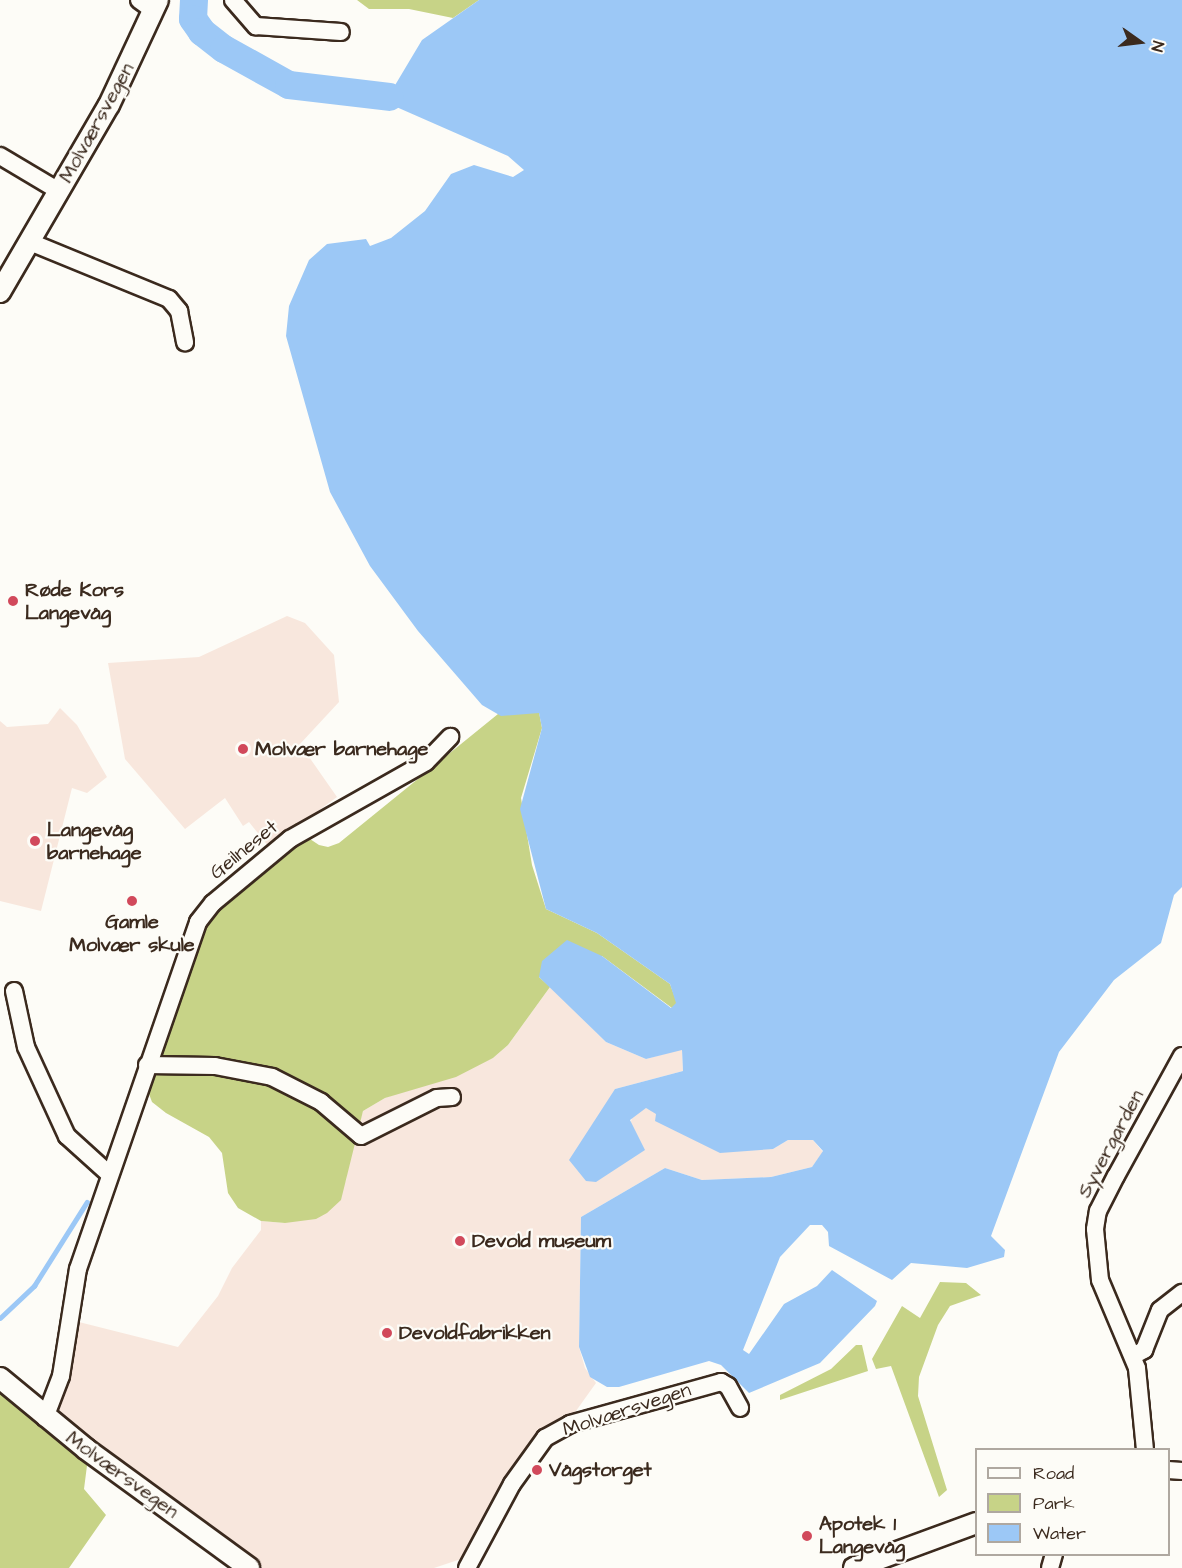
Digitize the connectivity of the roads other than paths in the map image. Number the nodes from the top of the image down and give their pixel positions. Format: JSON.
{"nodes":[{"id":1,"x":233,"y":0,"type":"edge"},
{"id":2,"x":150,"y":3,"type":"edge"},
{"id":3,"x":341,"y":32,"type":"dead end"},
{"id":4,"x":0,"y":156,"type":"edge"},
{"id":5,"x":59,"y":191,"type":"junction"},
{"id":6,"x":30,"y":242,"type":"junction"},
{"id":7,"x":1,"y":288,"type":"edge"},
{"id":8,"x":185,"y":342,"type":"dead end"},
{"id":9,"x":450,"y":737,"type":"dead end"},
{"id":10,"x":14,"y":991,"type":"dead end"},
{"id":11,"x":1182,"y":1056,"type":"edge"},
{"id":12,"x":147,"y":1065,"type":"junction"},
{"id":13,"x":452,"y":1097,"type":"dead end"},
{"id":14,"x":108,"y":1173,"type":"junction"},
{"id":15,"x":1182,"y":1293,"type":"edge"},
{"id":16,"x":1133,"y":1356,"type":"junction"},
{"id":17,"x":2,"y":1381,"type":"edge"},
{"id":18,"x":740,"y":1408,"type":"dead end"},
{"id":19,"x":45,"y":1418,"type":"junction"},
{"id":20,"x":1145,"y":1448,"type":"edge"},
{"id":21,"x":975,"y":1523,"type":"edge"},
{"id":22,"x":249,"y":1568,"type":"edge"},
{"id":23,"x":467,"y":1568,"type":"edge"},
{"id":24,"x":854,"y":1568,"type":"edge"}],
"edges":[{"from":1,"to":3,"type":"street"},
{"from":2,"to":5,"type":"street","name":"Molværsvegen"},
{"from":4,"to":5,"type":"street"},
{"from":5,"to":6,"type":"street","name":"Molværsvegen"},
{"from":6,"to":7,"type":"street","name":"Molværsvegen"},
{"from":6,"to":8,"type":"street"},
{"from":9,"to":12,"type":"street","name":"Geilneset"},
{"from":10,"to":14,"type":"street"},
{"from":11,"to":16,"type":"street","name":"Syvergarden"},
{"from":12,"to":13,"type":"street"},
{"from":12,"to":14,"type":"street","name":"Geilneset"},
{"from":14,"to":19,"type":"street","name":"Geilneset"},
{"from":15,"to":16,"type":"street"},
{"from":16,"to":20,"type":"street","name":"Syvergarden"},
{"from":17,"to":19,"type":"street","name":"Molværsvegen"},
{"from":18,"to":23,"type":"street","name":"Molværsvegen"},
{"from":19,"to":22,"type":"street","name":"Molværsvegen"},
{"from":21,"to":24,"type":"street"}]}
